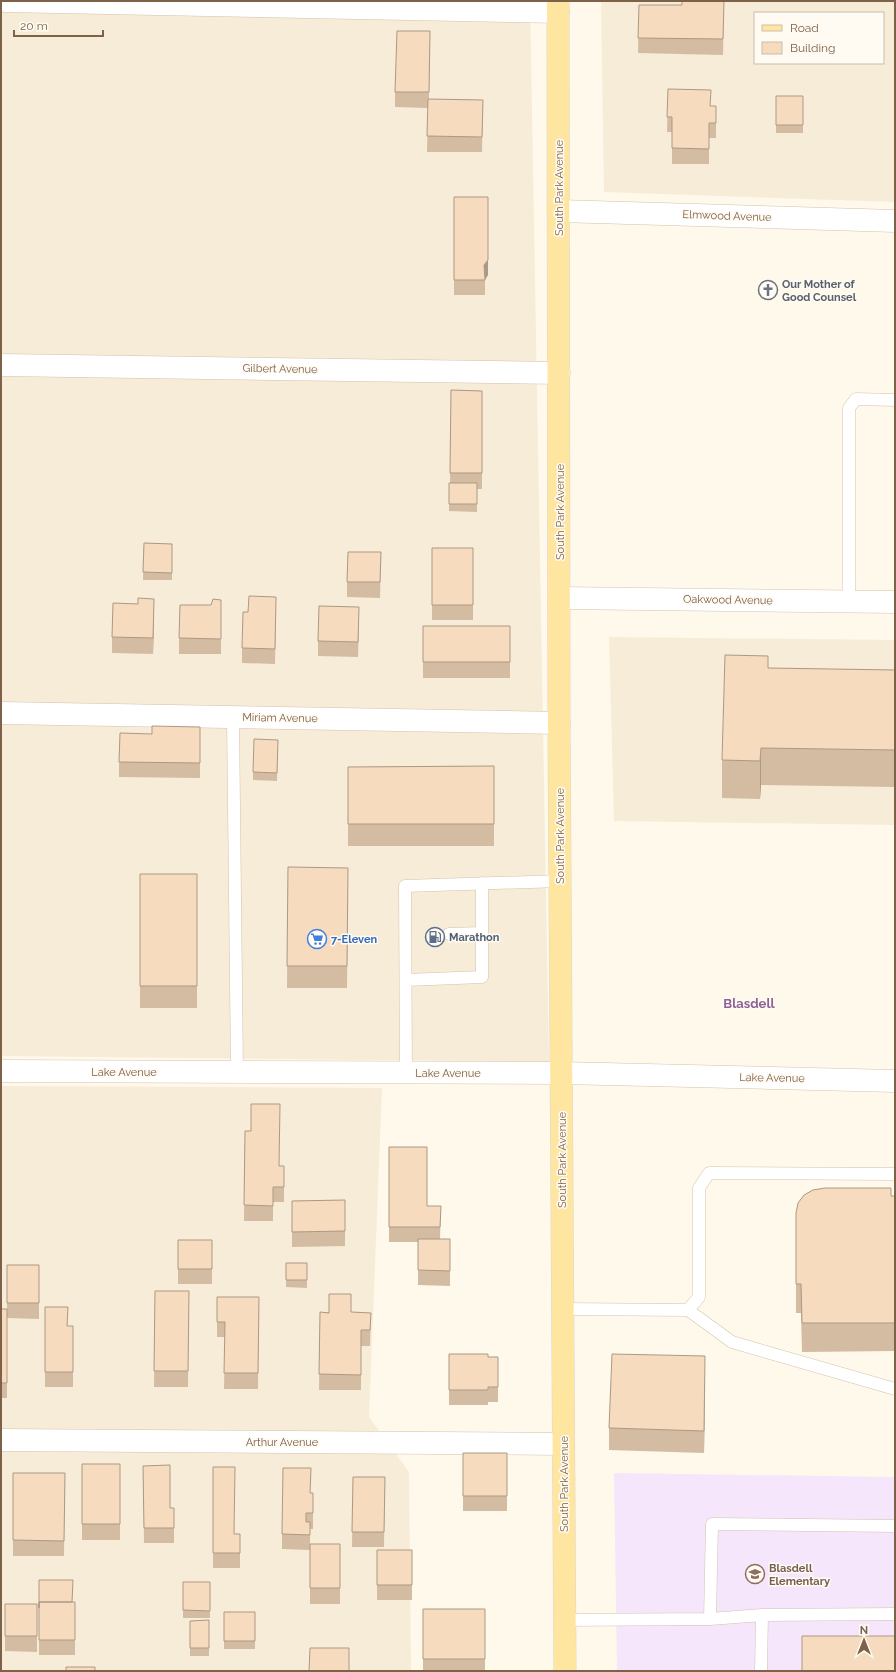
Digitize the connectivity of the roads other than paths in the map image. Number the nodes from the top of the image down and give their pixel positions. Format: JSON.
{"nodes":[{"id":1,"x":5,"y":1,"type":"edge"},
{"id":2,"x":404,"y":5,"type":"edge"},
{"id":3,"x":558,"y":7,"type":"edge"},
{"id":4,"x":559,"y":212,"type":"junction"},
{"id":5,"x":895,"y":221,"type":"edge"},
{"id":6,"x":1,"y":365,"type":"edge"},
{"id":7,"x":559,"y":373,"type":"junction"},
{"id":8,"x":895,"y":400,"type":"edge"},
{"id":9,"x":560,"y":598,"type":"junction"},
{"id":10,"x":848,"y":602,"type":"junction"},
{"id":11,"x":895,"y":602,"type":"edge"},
{"id":12,"x":1,"y":713,"type":"edge"},
{"id":13,"x":234,"y":717,"type":"junction"},
{"id":14,"x":559,"y":723,"type":"junction"},
{"id":15,"x":560,"y":881,"type":"junction"},
{"id":16,"x":482,"y":883,"type":"junction"},
{"id":17,"x":482,"y":933,"type":"junction"},
{"id":18,"x":449,"y":934,"type":"dead end"},
{"id":19,"x":406,"y":980,"type":"junction"},
{"id":20,"x":1,"y":1071,"type":"edge"},
{"id":21,"x":238,"y":1072,"type":"junction"},
{"id":22,"x":406,"y":1073,"type":"junction"},
{"id":23,"x":562,"y":1073,"type":"junction"},
{"id":24,"x":895,"y":1081,"type":"edge"},
{"id":25,"x":895,"y":1174,"type":"edge"},
{"id":26,"x":563,"y":1309,"type":"junction"},
{"id":27,"x":688,"y":1310,"type":"junction"},
{"id":28,"x":895,"y":1389,"type":"edge"},
{"id":29,"x":1,"y":1440,"type":"edge"},
{"id":30,"x":563,"y":1444,"type":"junction"},
{"id":31,"x":895,"y":1526,"type":"edge"},
{"id":32,"x":762,"y":1614,"type":"junction"},
{"id":33,"x":895,"y":1614,"type":"edge"},
{"id":34,"x":710,"y":1619,"type":"junction"},
{"id":35,"x":564,"y":1620,"type":"junction"},
{"id":36,"x":564,"y":1671,"type":"edge"},
{"id":37,"x":761,"y":1671,"type":"edge"}],
"edges":[{"from":1,"to":2,"type":"street"},
{"from":2,"to":3,"type":"street"},
{"from":3,"to":4,"type":"main road","name":"South Park Avenue"},
{"from":4,"to":5,"type":"street","name":"Elmwood Avenue"},
{"from":4,"to":7,"type":"main road","name":"South Park Avenue"},
{"from":6,"to":7,"type":"street","name":"Gilbert Avenue"},
{"from":7,"to":9,"type":"main road","name":"South Park Avenue"},
{"from":8,"to":10,"type":"lane"},
{"from":9,"to":10,"type":"street","name":"Oakwood Avenue"},
{"from":9,"to":14,"type":"main road","name":"South Park Avenue"},
{"from":10,"to":11,"type":"street","name":"Oakwood Avenue"},
{"from":12,"to":13,"type":"street","name":"Miriam Avenue"},
{"from":13,"to":14,"type":"street","name":"Miriam Avenue"},
{"from":13,"to":21,"type":"lane"},
{"from":14,"to":15,"type":"main road","name":"South Park Avenue"},
{"from":15,"to":16,"type":"lane"},
{"from":15,"to":23,"type":"main road","name":"South Park Avenue"},
{"from":16,"to":17,"type":"lane"},
{"from":16,"to":19,"type":"lane"},
{"from":17,"to":18,"type":"lane"},
{"from":17,"to":19,"type":"lane"},
{"from":19,"to":22,"type":"lane"},
{"from":20,"to":21,"type":"street","name":"Lake Avenue"},
{"from":21,"to":22,"type":"street","name":"Lake Avenue"},
{"from":22,"to":23,"type":"street","name":"Lake Avenue"},
{"from":23,"to":24,"type":"street","name":"Lake Avenue"},
{"from":23,"to":26,"type":"main road","name":"South Park Avenue"},
{"from":25,"to":27,"type":"lane"},
{"from":26,"to":27,"type":"lane"},
{"from":26,"to":30,"type":"main road","name":"South Park Avenue"},
{"from":27,"to":28,"type":"lane"},
{"from":29,"to":30,"type":"street","name":"Arthur Avenue"},
{"from":30,"to":35,"type":"main road","name":"South Park Avenue"},
{"from":31,"to":34,"type":"lane"},
{"from":32,"to":33,"type":"lane"},
{"from":32,"to":34,"type":"lane"},
{"from":32,"to":37,"type":"lane"},
{"from":34,"to":35,"type":"lane"},
{"from":35,"to":36,"type":"main road","name":"South Park Avenue"}]}
